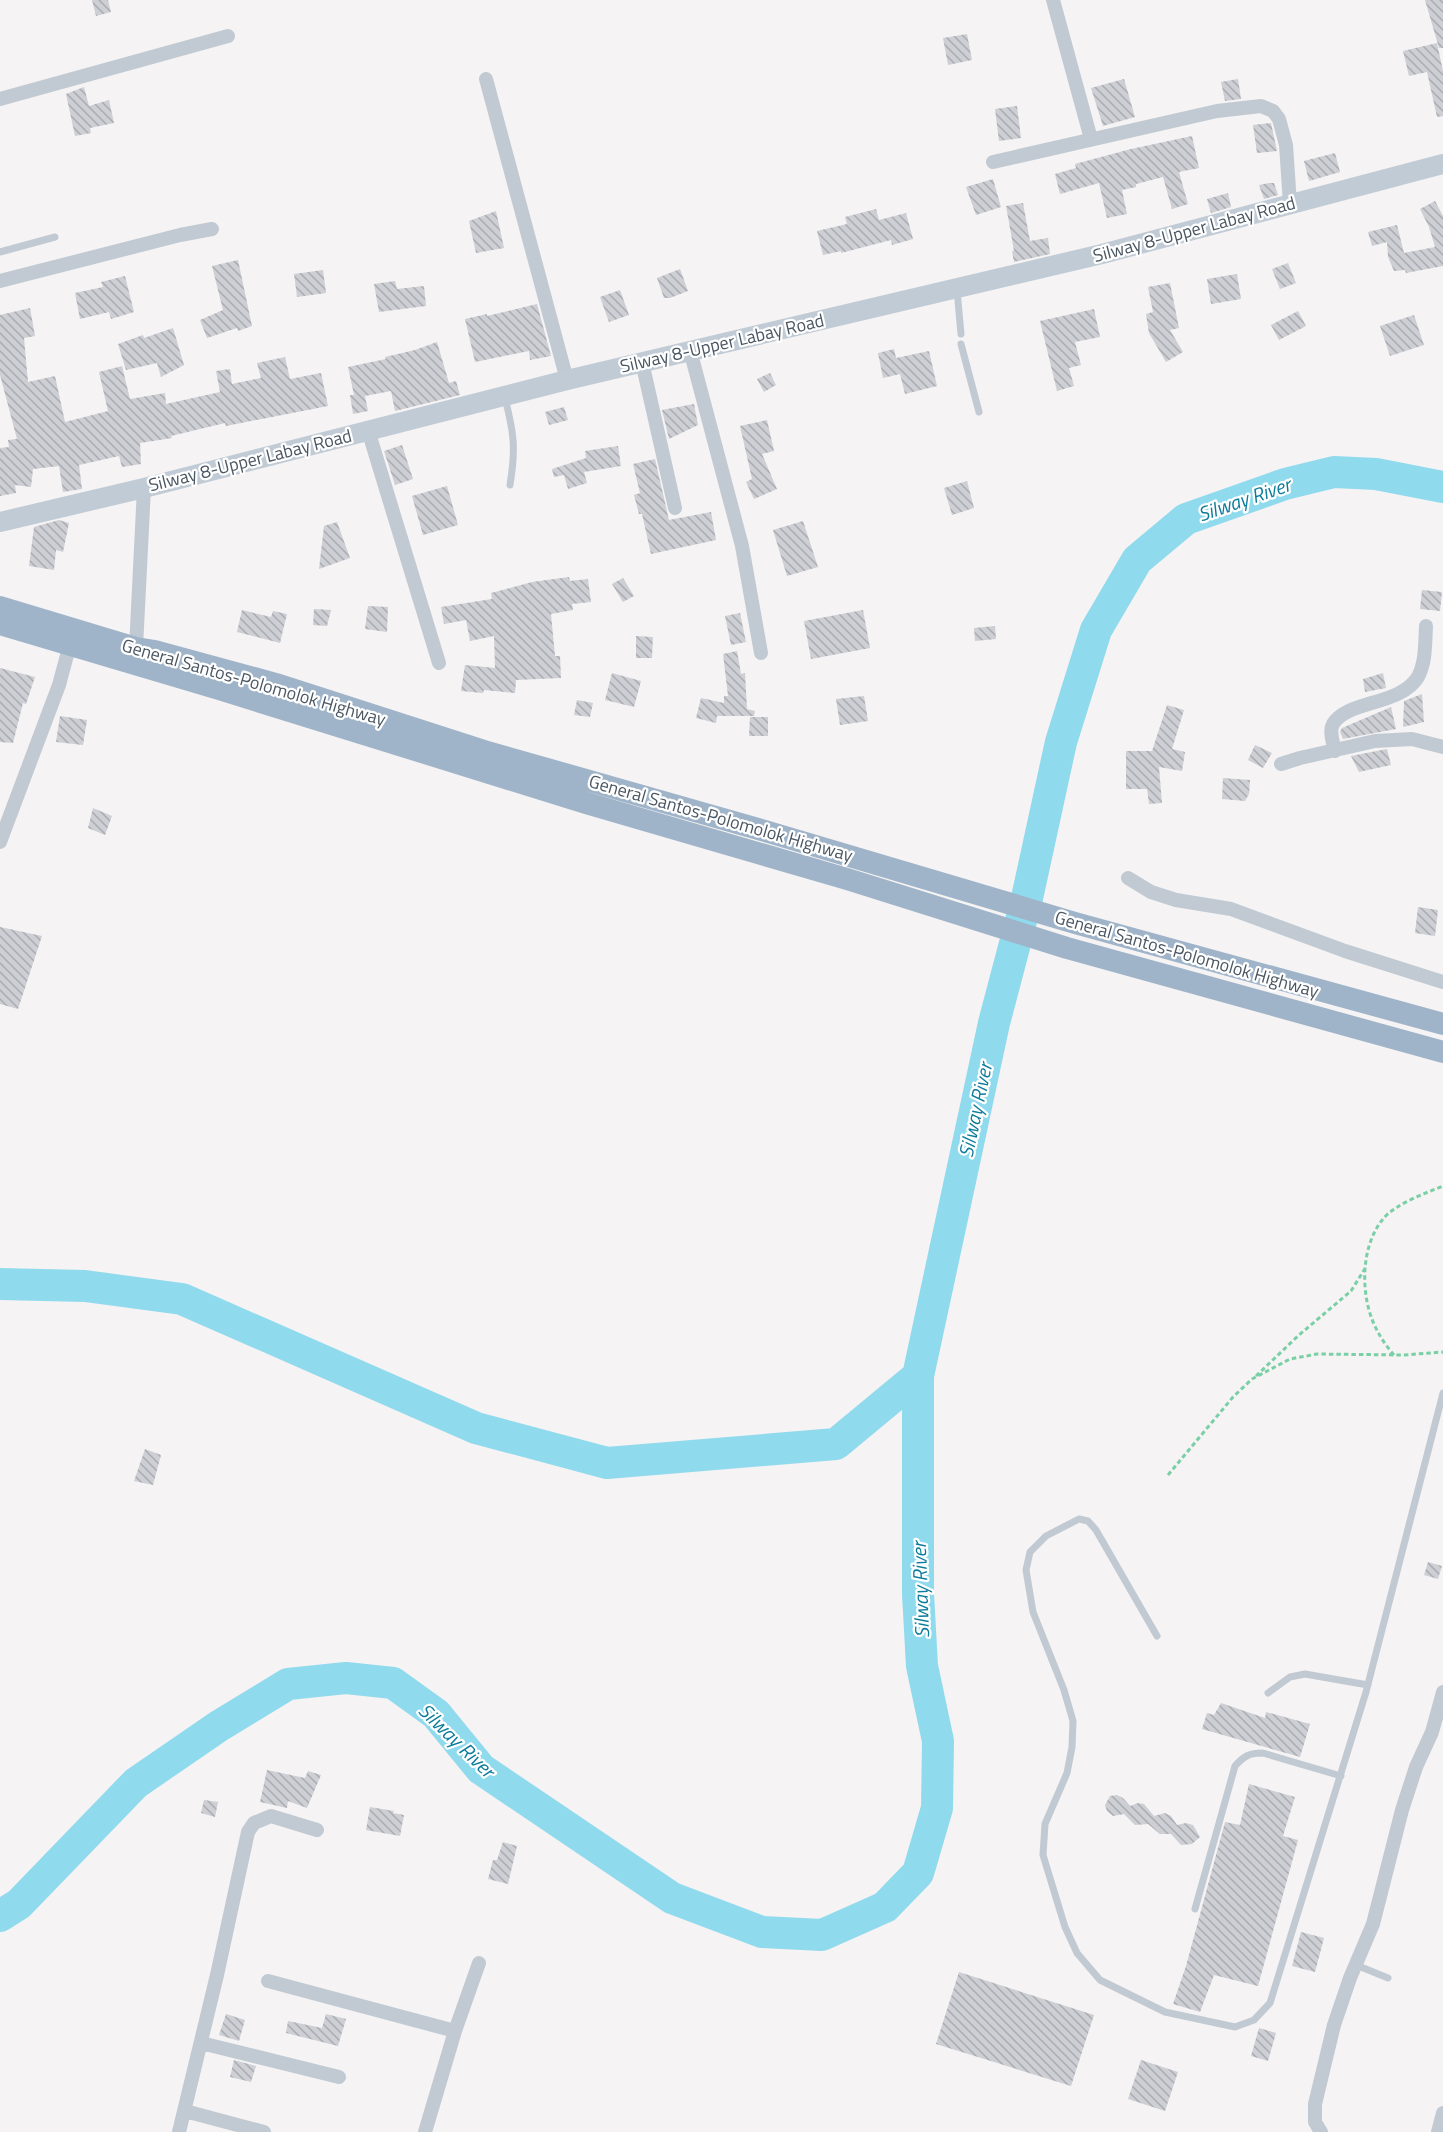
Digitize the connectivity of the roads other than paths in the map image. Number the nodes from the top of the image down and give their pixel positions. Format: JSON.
{"nodes":[{"id":1,"x":1053,"y":0,"type":"edge"},
{"id":2,"x":228,"y":36,"type":"dead end"},
{"id":3,"x":486,"y":80,"type":"dead end"},
{"id":4,"x":0,"y":99,"type":"edge"},
{"id":5,"x":1091,"y":139,"type":"junction"},
{"id":6,"x":993,"y":162,"type":"dead end"},
{"id":7,"x":1443,"y":164,"type":"edge"},
{"id":8,"x":1290,"y":204,"type":"junction"},
{"id":9,"x":212,"y":229,"type":"dead end"},
{"id":10,"x":56,"y":237,"type":"dead end"},
{"id":11,"x":0,"y":252,"type":"edge"},
{"id":12,"x":0,"y":281,"type":"edge"},
{"id":13,"x":957,"y":288,"type":"junction"},
{"id":14,"x":961,"y":334,"type":"dead end"},
{"id":15,"x":962,"y":344,"type":"dead end"},
{"id":16,"x":690,"y":350,"type":"junction"},
{"id":17,"x":642,"y":362,"type":"junction"},
{"id":18,"x":567,"y":380,"type":"junction"},
{"id":19,"x":504,"y":396,"type":"junction"},
{"id":20,"x":979,"y":412,"type":"dead end"},
{"id":21,"x":368,"y":430,"type":"junction"},
{"id":22,"x":510,"y":484,"type":"dead end"},
{"id":23,"x":144,"y":488,"type":"junction"},
{"id":24,"x":675,"y":508,"type":"dead end"},
{"id":25,"x":0,"y":522,"type":"edge"},
{"id":26,"x":0,"y":607,"type":"edge"},
{"id":27,"x":0,"y":624,"type":"edge"},
{"id":28,"x":1426,"y":626,"type":"dead end"},
{"id":29,"x":70,"y":644,"type":"junction"},
{"id":30,"x":136,"y":648,"type":"junction"},
{"id":31,"x":761,"y":653,"type":"dead end"},
{"id":32,"x":439,"y":663,"type":"dead end"},
{"id":33,"x":1443,"y":747,"type":"edge"},
{"id":34,"x":1335,"y":751,"type":"junction"},
{"id":35,"x":1281,"y":764,"type":"dead end"},
{"id":36,"x":0,"y":842,"type":"edge"},
{"id":37,"x":1128,"y":878,"type":"dead end"},
{"id":38,"x":1443,"y":982,"type":"edge"},
{"id":39,"x":1443,"y":1024,"type":"edge"},
{"id":40,"x":1443,"y":1052,"type":"edge"},
{"id":41,"x":1443,"y":1393,"type":"edge"},
{"id":42,"x":1157,"y":1636,"type":"dead end"},
{"id":43,"x":1368,"y":1685,"type":"junction"},
{"id":44,"x":1443,"y":1692,"type":"edge"},
{"id":45,"x":1268,"y":1693,"type":"dead end"},
{"id":46,"x":1341,"y":1776,"type":"junction"},
{"id":47,"x":317,"y":1830,"type":"dead end"},
{"id":48,"x":1195,"y":1909,"type":"dead end"},
{"id":49,"x":479,"y":1963,"type":"dead end"},
{"id":50,"x":1356,"y":1965,"type":"junction"},
{"id":51,"x":1389,"y":1978,"type":"dead end"},
{"id":52,"x":268,"y":1981,"type":"dead end"},
{"id":53,"x":455,"y":2031,"type":"junction"},
{"id":54,"x":201,"y":2043,"type":"junction"},
{"id":55,"x":339,"y":2077,"type":"dead end"},
{"id":56,"x":184,"y":2111,"type":"junction"},
{"id":57,"x":1443,"y":2113,"type":"edge"},
{"id":58,"x":179,"y":2132,"type":"edge"},
{"id":59,"x":264,"y":2132,"type":"edge"},
{"id":60,"x":425,"y":2132,"type":"edge"},
{"id":61,"x":1321,"y":2132,"type":"edge"},
{"id":62,"x":1438,"y":2132,"type":"edge"}],
"edges":[{"from":1,"to":5,"type":"street"},
{"from":2,"to":4,"type":"street"},
{"from":3,"to":18,"type":"street"},
{"from":5,"to":6,"type":"street"},
{"from":5,"to":8,"type":"street"},
{"from":7,"to":8,"type":"main road","name":"Silway 8-Upper Labay Road"},
{"from":8,"to":13,"type":"main road","name":"Silway 8-Upper Labay Road"},
{"from":9,"to":12,"type":"street"},
{"from":10,"to":11,"type":"lane"},
{"from":13,"to":14,"type":"lane"},
{"from":13,"to":16,"type":"main road","name":"Silway 8-Upper Labay Road"},
{"from":15,"to":20,"type":"lane"},
{"from":16,"to":17,"type":"main road","name":"Silway 8-Upper Labay Road"},
{"from":16,"to":31,"type":"street"},
{"from":17,"to":18,"type":"main road","name":"Silway 8-Upper Labay Road"},
{"from":17,"to":24,"type":"street"},
{"from":18,"to":19,"type":"main road","name":"Silway 8-Upper Labay Road"},
{"from":19,"to":21,"type":"main road","name":"Silway 8-Upper Labay Road"},
{"from":19,"to":22,"type":"lane"},
{"from":21,"to":23,"type":"main road","name":"Silway 8-Upper Labay Road"},
{"from":21,"to":32,"type":"street"},
{"from":23,"to":25,"type":"main road","name":"Silway 8-Upper Labay Road"},
{"from":23,"to":30,"type":"street"},
{"from":26,"to":30,"type":"highway","name":"General Santos-Polomolok Highway"},
{"from":27,"to":29,"type":"highway"},
{"from":28,"to":34,"type":"street"},
{"from":29,"to":36,"type":"street"},
{"from":29,"to":40,"type":"highway"},
{"from":30,"to":39,"type":"highway","name":"General Santos-Polomolok Highway"},
{"from":33,"to":34,"type":"street"},
{"from":34,"to":35,"type":"street"},
{"from":37,"to":38,"type":"street"},
{"from":41,"to":43,"type":"lane"},
{"from":42,"to":46,"type":"lane"},
{"from":43,"to":45,"type":"lane"},
{"from":43,"to":46,"type":"lane"},
{"from":44,"to":50,"type":"street"},
{"from":46,"to":48,"type":"lane"},
{"from":47,"to":54,"type":"street"},
{"from":49,"to":53,"type":"street"},
{"from":50,"to":51,"type":"lane"},
{"from":50,"to":61,"type":"street"},
{"from":52,"to":53,"type":"street"},
{"from":53,"to":60,"type":"street"},
{"from":54,"to":55,"type":"street"},
{"from":54,"to":56,"type":"street"},
{"from":56,"to":58,"type":"street"},
{"from":56,"to":59,"type":"street"},
{"from":57,"to":62,"type":"street"}]}
